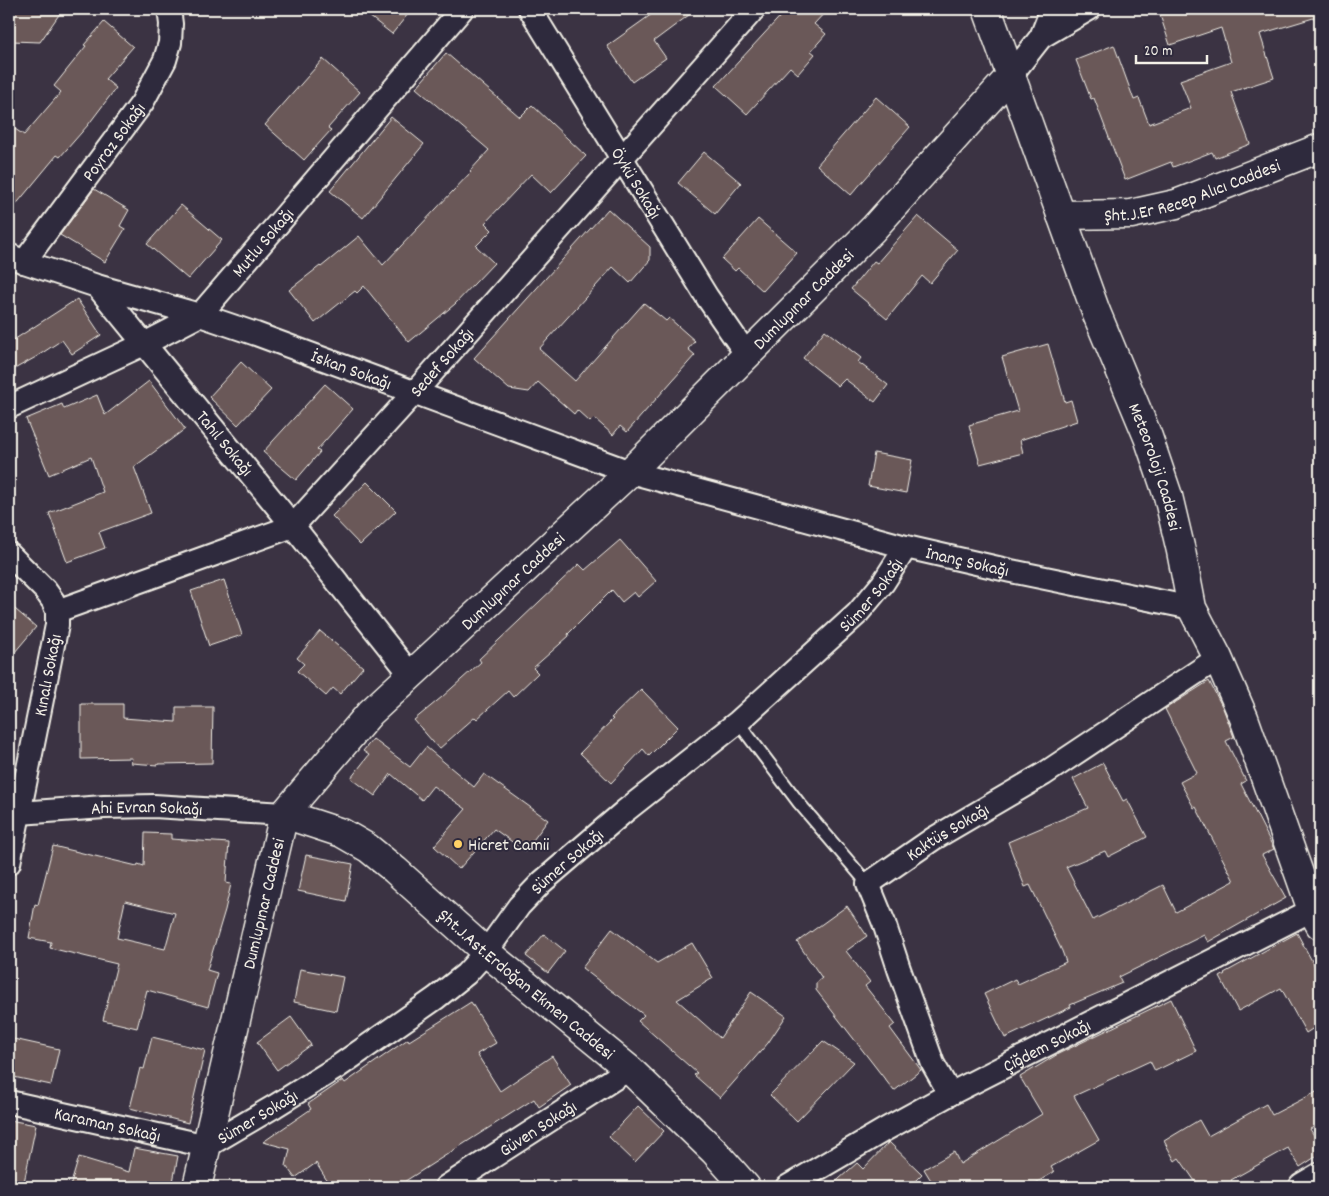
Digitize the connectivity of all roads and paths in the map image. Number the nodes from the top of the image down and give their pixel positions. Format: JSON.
{"nodes":[{"id":1,"x":169,"y":9,"type":"edge"},
{"id":2,"x":462,"y":9,"type":"edge"},
{"id":3,"x":530,"y":9,"type":"edge"},
{"id":4,"x":754,"y":9,"type":"edge"},
{"id":5,"x":987,"y":9,"type":"edge"},
{"id":6,"x":1052,"y":9,"type":"edge"},
{"id":7,"x":1089,"y":9,"type":"edge"},
{"id":8,"x":1041,"y":37,"type":"junction"},
{"id":9,"x":1012,"y":74,"type":"junction"},
{"id":10,"x":1320,"y":148,"type":"edge"},
{"id":11,"x":622,"y":158,"type":"junction"},
{"id":12,"x":1061,"y":215,"type":"junction"},
{"id":13,"x":16,"y":259,"type":"edge"},
{"id":14,"x":97,"y":286,"type":"junction"},
{"id":15,"x":200,"y":315,"type":"junction"},
{"id":16,"x":144,"y":344,"type":"junction"},
{"id":17,"x":747,"y":355,"type":"junction"},
{"id":18,"x":414,"y":393,"type":"junction"},
{"id":19,"x":9,"y":406,"type":"edge"},
{"id":20,"x":630,"y":472,"type":"junction"},
{"id":21,"x":293,"y":526,"type":"junction"},
{"id":22,"x":906,"y":547,"type":"junction"},
{"id":23,"x":9,"y":554,"type":"edge"},
{"id":24,"x":1192,"y":608,"type":"junction"},
{"id":25,"x":57,"y":610,"type":"junction"},
{"id":26,"x":1218,"y":658,"type":"junction"},
{"id":27,"x":411,"y":675,"type":"junction"},
{"id":28,"x":738,"y":722,"type":"junction"},
{"id":29,"x":14,"y":812,"type":"edge"},
{"id":30,"x":284,"y":814,"type":"junction"},
{"id":31,"x":9,"y":864,"type":"edge"},
{"id":32,"x":868,"y":884,"type":"junction"},
{"id":33,"x":1316,"y":918,"type":"edge"},
{"id":34,"x":486,"y":952,"type":"junction"},
{"id":35,"x":629,"y":1070,"type":"junction"},
{"id":36,"x":950,"y":1094,"type":"junction"},
{"id":37,"x":9,"y":1102,"type":"edge"},
{"id":38,"x":207,"y":1146,"type":"junction"},
{"id":39,"x":1320,"y":1177,"type":"edge"},
{"id":40,"x":196,"y":1187,"type":"edge"},
{"id":41,"x":446,"y":1187,"type":"edge"},
{"id":42,"x":746,"y":1187,"type":"edge"},
{"id":43,"x":787,"y":1187,"type":"edge"},
{"id":44,"x":1303,"y":1187,"type":"edge"}],
"edges":[{"from":1,"to":13,"type":"street","name":"Poyraz Sokağı"},
{"from":2,"to":15,"type":"street","name":"Mutlu Sokağı"},
{"from":3,"to":11,"type":"street","name":"Öykü Sokağı"},
{"from":4,"to":11,"type":"street","name":"Sedef Sokağı"},
{"from":5,"to":9,"type":"street","name":"Meteoroloji Caddesi"},
{"from":6,"to":8,"type":"street"},
{"from":7,"to":8,"type":"street"},
{"from":8,"to":9,"type":"street"},
{"from":9,"to":12,"type":"street","name":"Meteoroloji Caddesi"},
{"from":9,"to":17,"type":"street","name":"Dumlupınar Caddesi"},
{"from":10,"to":12,"type":"street","name":"Şht.J.Er Recep Alıcı Caddesi"},
{"from":11,"to":17,"type":"street","name":"Öykü Sokağı"},
{"from":11,"to":18,"type":"street","name":"Sedef Sokağı"},
{"from":12,"to":24,"type":"street","name":"Meteoroloji Caddesi"},
{"from":13,"to":14,"type":"street"},
{"from":14,"to":15,"type":"street","name":"İskan Sokağı"},
{"from":14,"to":16,"type":"street","name":"Tahıl Sokağı"},
{"from":15,"to":16,"type":"street","name":"Mutlu Sokağı"},
{"from":15,"to":18,"type":"street","name":"İskan Sokağı"},
{"from":16,"to":19,"type":"street","name":"Mutlu Sokağı"},
{"from":16,"to":21,"type":"street","name":"Tahıl Sokağı"},
{"from":17,"to":20,"type":"street","name":"Dumlupınar Caddesi"},
{"from":18,"to":20,"type":"street","name":"İskan Sokağı"},
{"from":18,"to":21,"type":"street","name":"Sedef Sokağı"},
{"from":20,"to":22,"type":"street","name":"İnanç Sokağı"},
{"from":20,"to":27,"type":"street","name":"Dumlupınar Caddesi"},
{"from":21,"to":25,"type":"street","name":"Sedef Sokağı"},
{"from":21,"to":27,"type":"street","name":"Tahıl Sokağı"},
{"from":22,"to":24,"type":"street","name":"İnanç Sokağı"},
{"from":22,"to":28,"type":"street","name":"Sümer Sokağı"},
{"from":23,"to":25,"type":"street","name":"Kınalı Sokağı"},
{"from":24,"to":26,"type":"street","name":"Meteoroloji Caddesi"},
{"from":25,"to":29,"type":"street","name":"Kınalı Sokağı"},
{"from":26,"to":32,"type":"street","name":"Kaktüs Sokağı"},
{"from":26,"to":33,"type":"street","name":"Meteoroloji Caddesi"},
{"from":27,"to":30,"type":"street","name":"Dumlupınar Caddesi"},
{"from":28,"to":32,"type":"lane"},
{"from":28,"to":34,"type":"street","name":"Sümer Sokağı"},
{"from":29,"to":30,"type":"street","name":"Ahi Evran Sokağı"},
{"from":29,"to":31,"type":"street","name":"Kınalı Sokağı"},
{"from":30,"to":34,"type":"street","name":"Şht.J.Ast.Erdoğan Ekmen Caddesi"},
{"from":30,"to":38,"type":"street","name":"Dumlupınar Caddesi"},
{"from":32,"to":36,"type":"street"},
{"from":33,"to":36,"type":"street","name":"Çiğdem Sokağı"},
{"from":34,"to":35,"type":"street","name":"Şht.J.Ast.Erdoğan Ekmen Caddesi"},
{"from":34,"to":38,"type":"street","name":"Sümer Sokağı"},
{"from":35,"to":41,"type":"street","name":"Güven Sokağı"},
{"from":35,"to":42,"type":"street","name":"Şht.J.Ast.Erdoğan Ekmen Caddesi"},
{"from":36,"to":43,"type":"street","name":"Çiğdem Sokağı"},
{"from":37,"to":38,"type":"street","name":"Karaman Sokağı"},
{"from":38,"to":40,"type":"street","name":"Dumlupınar Caddesi"},
{"from":39,"to":44,"type":"street"}]}
